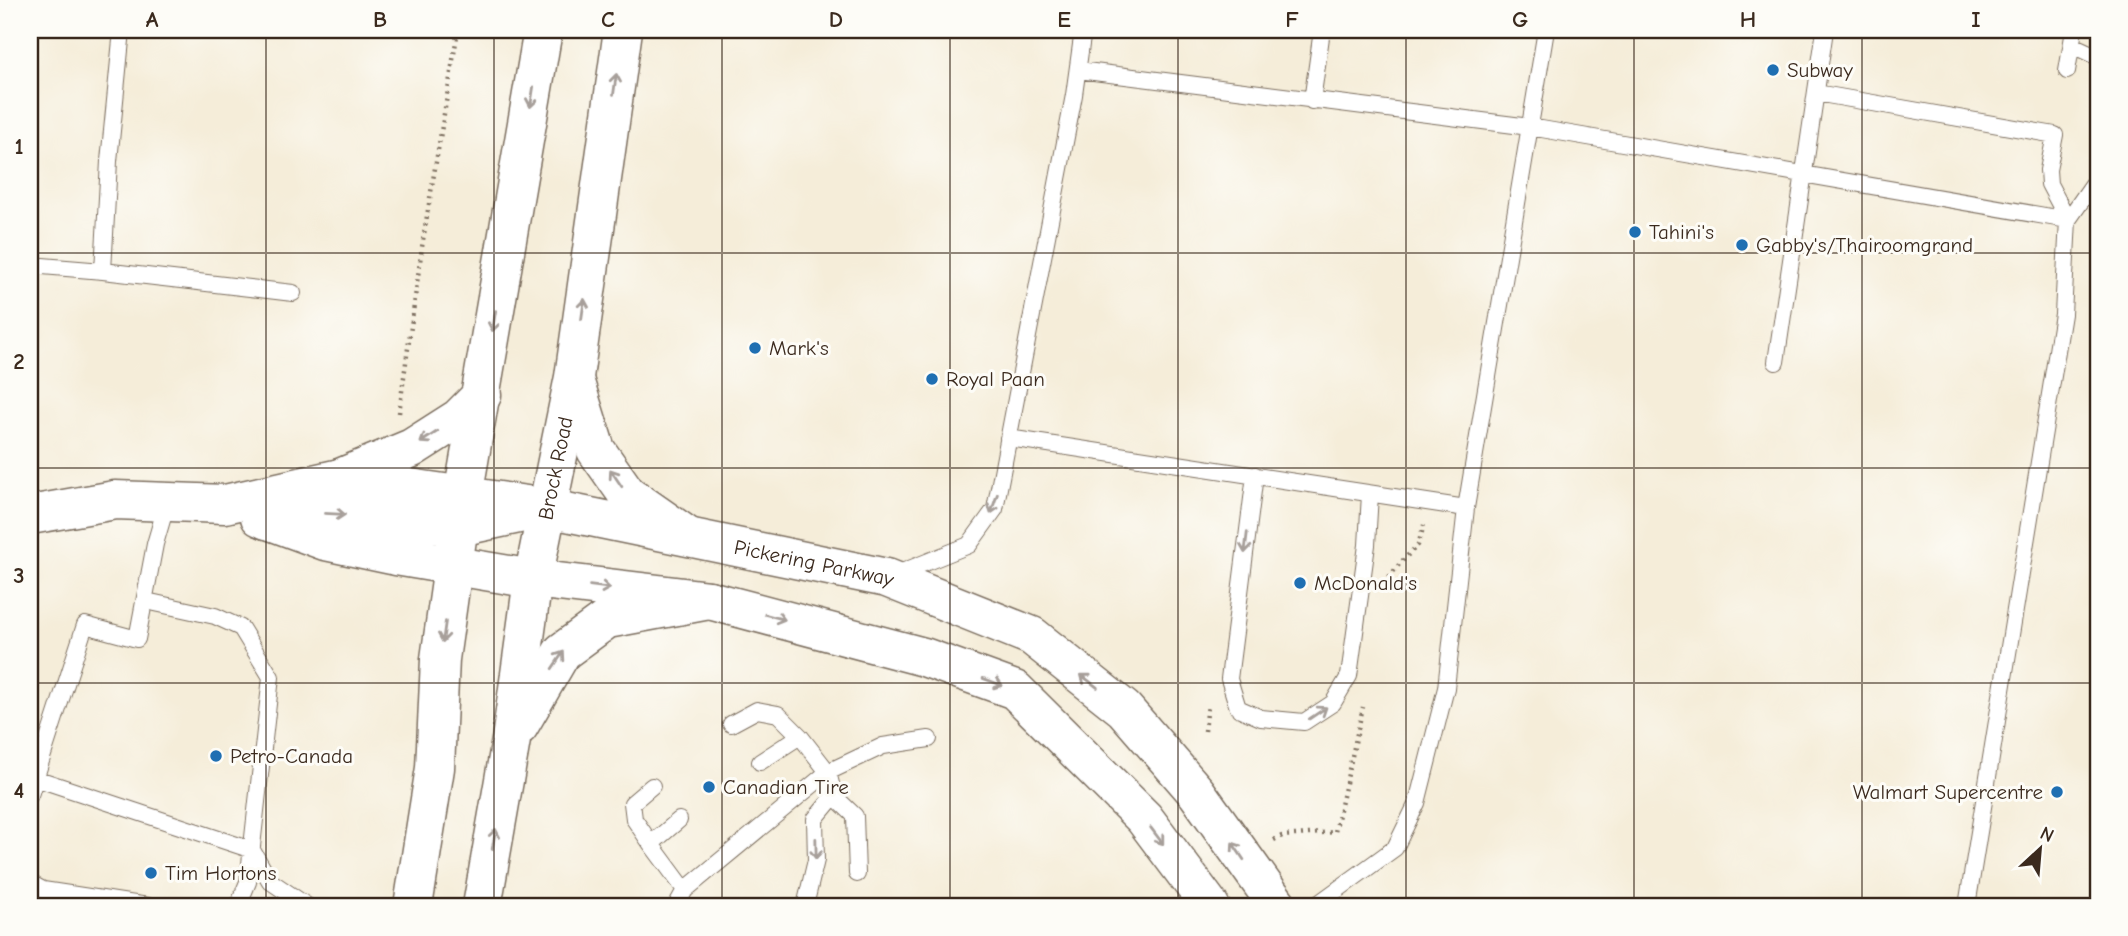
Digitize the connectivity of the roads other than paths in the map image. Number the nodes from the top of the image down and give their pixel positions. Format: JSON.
{"nodes":[{"id":1,"x":122,"y":30,"type":"edge"},
{"id":2,"x":543,"y":30,"type":"edge"},
{"id":3,"x":623,"y":30,"type":"edge"},
{"id":4,"x":1083,"y":30,"type":"edge"},
{"id":5,"x":1322,"y":30,"type":"edge"},
{"id":6,"x":1546,"y":30,"type":"edge"},
{"id":7,"x":1825,"y":30,"type":"edge"},
{"id":8,"x":2073,"y":37,"type":"edge"},
{"id":9,"x":2098,"y":57,"type":"edge"},
{"id":10,"x":1078,"y":70,"type":"junction"},
{"id":11,"x":2067,"y":71,"type":"dead end"},
{"id":12,"x":1816,"y":93,"type":"junction"},
{"id":13,"x":1312,"y":101,"type":"junction"},
{"id":14,"x":1530,"y":127,"type":"junction"},
{"id":15,"x":1804,"y":176,"type":"junction"},
{"id":16,"x":2098,"y":177,"type":"edge"},
{"id":17,"x":2068,"y":220,"type":"junction"},
{"id":18,"x":30,"y":265,"type":"edge"},
{"id":19,"x":103,"y":271,"type":"junction"},
{"id":20,"x":293,"y":293,"type":"dead end"},
{"id":21,"x":1776,"y":362,"type":"dead end"},
{"id":22,"x":574,"y":377,"type":"junction"},
{"id":23,"x":482,"y":394,"type":"junction"},
{"id":24,"x":1008,"y":438,"type":"junction"},
{"id":25,"x":1255,"y":475,"type":"junction"},
{"id":26,"x":340,"y":478,"type":"junction"},
{"id":27,"x":1370,"y":494,"type":"junction"},
{"id":28,"x":167,"y":503,"type":"junction"},
{"id":29,"x":225,"y":504,"type":"junction"},
{"id":30,"x":547,"y":508,"type":"junction"},
{"id":31,"x":1466,"y":508,"type":"junction"},
{"id":32,"x":461,"y":512,"type":"junction"},
{"id":33,"x":30,"y":515,"type":"edge"},
{"id":34,"x":267,"y":520,"type":"junction"},
{"id":35,"x":687,"y":536,"type":"junction"},
{"id":36,"x":454,"y":564,"type":"junction"},
{"id":37,"x":887,"y":578,"type":"junction"},
{"id":38,"x":533,"y":579,"type":"junction"},
{"id":39,"x":709,"y":600,"type":"junction"},
{"id":40,"x":146,"y":601,"type":"junction"},
{"id":41,"x":732,"y":724,"type":"dead end"},
{"id":42,"x":800,"y":736,"type":"junction"},
{"id":43,"x":929,"y":738,"type":"dead end"},
{"id":44,"x":511,"y":740,"type":"junction"},
{"id":45,"x":760,"y":762,"type":"dead end"},
{"id":46,"x":828,"y":772,"type":"junction"},
{"id":47,"x":35,"y":778,"type":"junction"},
{"id":48,"x":652,"y":786,"type":"dead end"},
{"id":49,"x":30,"y":794,"type":"edge"},
{"id":50,"x":834,"y":796,"type":"junction"},
{"id":51,"x":679,"y":820,"type":"dead end"},
{"id":52,"x":650,"y":844,"type":"junction"},
{"id":53,"x":252,"y":849,"type":"junction"},
{"id":54,"x":857,"y":874,"type":"dead end"},
{"id":55,"x":30,"y":883,"type":"edge"},
{"id":56,"x":685,"y":890,"type":"junction"},
{"id":57,"x":148,"y":906,"type":"edge"},
{"id":58,"x":238,"y":906,"type":"edge"},
{"id":59,"x":307,"y":906,"type":"edge"},
{"id":60,"x":413,"y":906,"type":"edge"},
{"id":61,"x":482,"y":906,"type":"edge"},
{"id":62,"x":676,"y":906,"type":"edge"},
{"id":63,"x":805,"y":906,"type":"edge"},
{"id":64,"x":1210,"y":906,"type":"edge"},
{"id":65,"x":1278,"y":906,"type":"edge"},
{"id":66,"x":1315,"y":906,"type":"edge"},
{"id":67,"x":1967,"y":906,"type":"edge"}],
"edges":[{"from":1,"to":19,"type":"lane"},
{"from":2,"to":23,"type":"main road","one_way":true},
{"from":22,"to":3,"type":"main road","name":"Brock Road","one_way":true},
{"from":4,"to":10,"type":"lane"},
{"from":5,"to":13,"type":"lane"},
{"from":6,"to":14,"type":"lane"},
{"from":7,"to":12,"type":"lane"},
{"from":8,"to":9,"type":"lane"},
{"from":8,"to":11,"type":"lane"},
{"from":10,"to":13,"type":"lane"},
{"from":10,"to":24,"type":"lane"},
{"from":12,"to":15,"type":"lane"},
{"from":12,"to":17,"type":"lane"},
{"from":13,"to":14,"type":"lane"},
{"from":14,"to":15,"type":"lane"},
{"from":14,"to":31,"type":"lane"},
{"from":15,"to":17,"type":"lane"},
{"from":15,"to":21,"type":"lane"},
{"from":16,"to":17,"type":"lane"},
{"from":17,"to":67,"type":"lane"},
{"from":18,"to":19,"type":"lane"},
{"from":19,"to":20,"type":"lane"},
{"from":22,"to":30,"type":"main road","name":"Brock Road"},
{"from":35,"to":22,"type":"main road","one_way":true},
{"from":23,"to":26,"type":"main road","one_way":true},
{"from":23,"to":32,"type":"main road"},
{"from":24,"to":25,"type":"lane"},
{"from":24,"to":37,"type":"lane","one_way":true},
{"from":25,"to":27,"type":"lane"},
{"from":25,"to":27,"type":"lane","one_way":true},
{"from":26,"to":29,"type":"main road","name":"Pickering Parkway"},
{"from":26,"to":32,"type":"main road","name":"Pickering Parkway"},
{"from":27,"to":31,"type":"lane"},
{"from":28,"to":29,"type":"main road","name":"Pickering Parkway"},
{"from":28,"to":33,"type":"main road","name":"Pickering Parkway"},
{"from":28,"to":40,"type":"lane"},
{"from":29,"to":34,"type":"main road","name":"Pickering Parkway"},
{"from":30,"to":32,"type":"main road","name":"Pickering Parkway"},
{"from":30,"to":35,"type":"main road","name":"Pickering Parkway"},
{"from":30,"to":38,"type":"main road","name":"Brock Road"},
{"from":31,"to":66,"type":"lane"},
{"from":34,"to":32,"type":"main road","one_way":true},
{"from":32,"to":36,"type":"main road"},
{"from":34,"to":36,"type":"main road","name":"Pickering Parkway"},
{"from":35,"to":37,"type":"main road","name":"Pickering Parkway"},
{"from":36,"to":38,"type":"main road","name":"Pickering Parkway"},
{"from":36,"to":60,"type":"main road","one_way":true},
{"from":65,"to":37,"type":"main road","name":"Pickering Parkway","one_way":true},
{"from":38,"to":39,"type":"main road","name":"Pickering Parkway","one_way":true},
{"from":38,"to":44,"type":"main road","name":"Brock Road"},
{"from":44,"to":39,"type":"main road","one_way":true},
{"from":39,"to":64,"type":"main road","name":"Pickering Parkway","one_way":true},
{"from":40,"to":47,"type":"lane"},
{"from":40,"to":53,"type":"lane"},
{"from":41,"to":42,"type":"lane"},
{"from":42,"to":45,"type":"lane"},
{"from":42,"to":46,"type":"lane"},
{"from":43,"to":46,"type":"lane"},
{"from":61,"to":44,"type":"main road","name":"Brock Road","one_way":true},
{"from":46,"to":50,"type":"lane"},
{"from":46,"to":56,"type":"lane"},
{"from":47,"to":49,"type":"lane"},
{"from":47,"to":53,"type":"lane"},
{"from":48,"to":52,"type":"lane"},
{"from":50,"to":54,"type":"lane"},
{"from":50,"to":63,"type":"lane","one_way":true},
{"from":51,"to":52,"type":"lane"},
{"from":52,"to":56,"type":"lane"},
{"from":53,"to":58,"type":"lane"},
{"from":53,"to":59,"type":"lane"},
{"from":55,"to":57,"type":"lane"},
{"from":56,"to":62,"type":"lane"}]}
